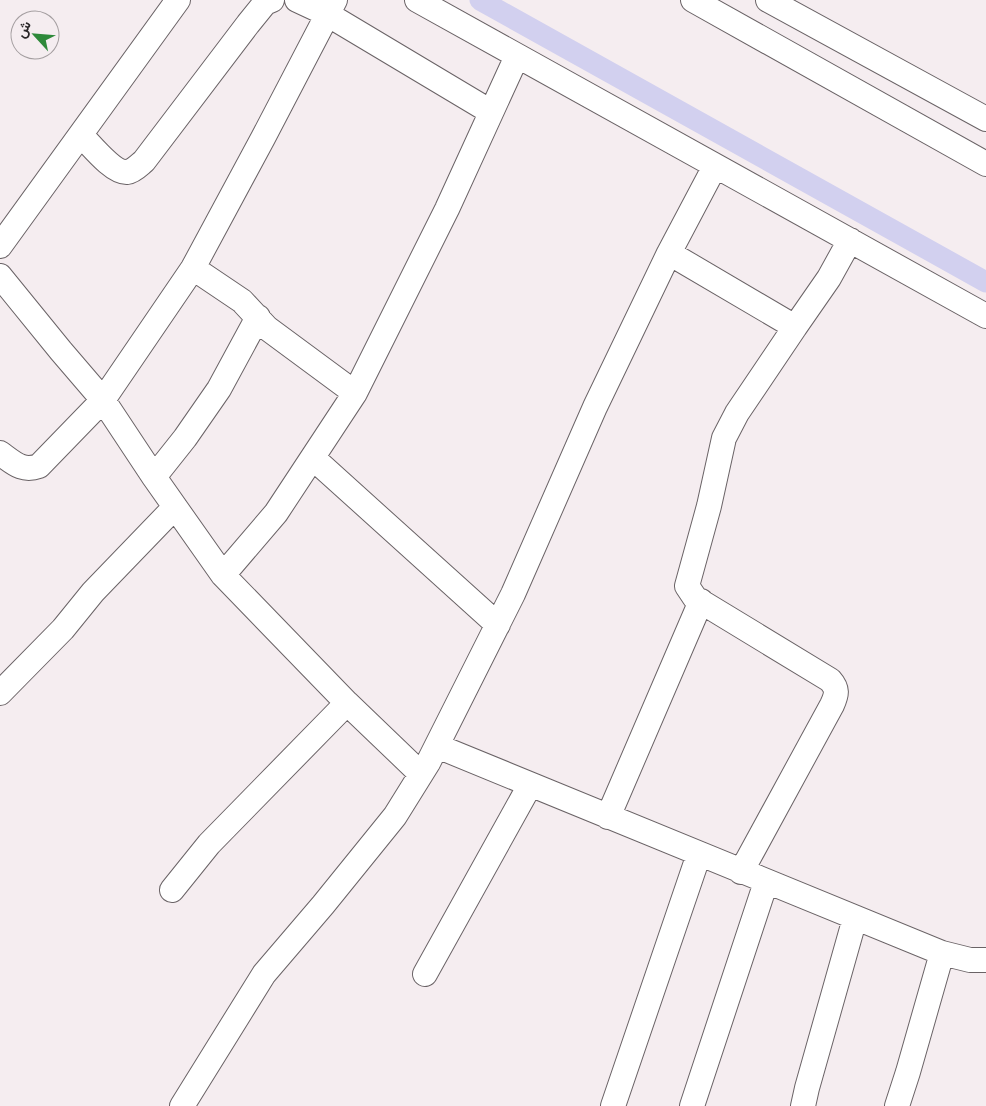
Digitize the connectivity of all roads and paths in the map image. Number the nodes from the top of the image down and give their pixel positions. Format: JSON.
{"nodes":[{"id":1,"x":178,"y":0,"type":"edge"},
{"id":2,"x":272,"y":0,"type":"edge"},
{"id":3,"x":297,"y":0,"type":"edge"},
{"id":4,"x":417,"y":0,"type":"edge"},
{"id":5,"x":693,"y":0,"type":"edge"},
{"id":6,"x":768,"y":0,"type":"edge"},
{"id":7,"x":331,"y":7,"type":"edge"},
{"id":8,"x":517,"y":56,"type":"junction"},
{"id":9,"x":491,"y":112,"type":"junction"},
{"id":10,"x":985,"y":117,"type":"edge"},
{"id":11,"x":81,"y":135,"type":"junction"},
{"id":12,"x":986,"y":164,"type":"edge"},
{"id":13,"x":715,"y":166,"type":"junction"},
{"id":14,"x":850,"y":240,"type":"junction"},
{"id":15,"x":0,"y":246,"type":"edge"},
{"id":16,"x":669,"y":253,"type":"junction"},
{"id":17,"x":193,"y":268,"type":"junction"},
{"id":18,"x":0,"y":276,"type":"edge"},
{"id":19,"x":986,"y":316,"type":"edge"},
{"id":20,"x":258,"y":317,"type":"junction"},
{"id":21,"x":795,"y":327,"type":"junction"},
{"id":22,"x":354,"y":394,"type":"junction"},
{"id":23,"x":103,"y":400,"type":"junction"},
{"id":24,"x":0,"y":453,"type":"edge"},
{"id":25,"x":313,"y":458,"type":"junction"},
{"id":26,"x":154,"y":477,"type":"junction"},
{"id":27,"x":175,"y":507,"type":"junction"},
{"id":28,"x":223,"y":575,"type":"junction"},
{"id":29,"x":701,"y":601,"type":"junction"},
{"id":30,"x":498,"y":625,"type":"junction"},
{"id":31,"x":0,"y":693,"type":"edge"},
{"id":32,"x":346,"y":704,"type":"junction"},
{"id":33,"x":436,"y":746,"type":"junction"},
{"id":34,"x":421,"y":774,"type":"junction"},
{"id":35,"x":530,"y":785,"type":"junction"},
{"id":36,"x":608,"y":817,"type":"junction"},
{"id":37,"x":699,"y":854,"type":"junction"},
{"id":38,"x":741,"y":872,"type":"junction"},
{"id":39,"x":766,"y":882,"type":"junction"},
{"id":40,"x":172,"y":890,"type":"dead end"},
{"id":41,"x":855,"y":918,"type":"junction"},
{"id":42,"x":942,"y":953,"type":"junction"},
{"id":43,"x":986,"y":960,"type":"edge"},
{"id":44,"x":425,"y":974,"type":"dead end"},
{"id":45,"x":182,"y":1106,"type":"edge"},
{"id":46,"x":613,"y":1106,"type":"edge"},
{"id":47,"x":692,"y":1106,"type":"edge"},
{"id":48,"x":803,"y":1106,"type":"edge"},
{"id":49,"x":896,"y":1106,"type":"edge"}],
"edges":[{"from":1,"to":11,"type":"street"},
{"from":2,"to":11,"type":"street"},
{"from":3,"to":7,"type":"street"},
{"from":4,"to":8,"type":"street"},
{"from":5,"to":12,"type":"street"},
{"from":6,"to":10,"type":"street"},
{"from":7,"to":9,"type":"street"},
{"from":7,"to":17,"type":"street"},
{"from":8,"to":9,"type":"street"},
{"from":8,"to":13,"type":"street"},
{"from":9,"to":22,"type":"street"},
{"from":11,"to":15,"type":"street"},
{"from":13,"to":14,"type":"street"},
{"from":13,"to":16,"type":"street"},
{"from":14,"to":19,"type":"street"},
{"from":14,"to":21,"type":"street"},
{"from":16,"to":21,"type":"street"},
{"from":16,"to":30,"type":"street"},
{"from":17,"to":20,"type":"street"},
{"from":17,"to":23,"type":"street"},
{"from":18,"to":23,"type":"street"},
{"from":20,"to":22,"type":"street"},
{"from":20,"to":26,"type":"street"},
{"from":21,"to":29,"type":"street"},
{"from":22,"to":25,"type":"street"},
{"from":23,"to":24,"type":"street"},
{"from":23,"to":26,"type":"street"},
{"from":25,"to":28,"type":"street"},
{"from":25,"to":30,"type":"street"},
{"from":26,"to":27,"type":"street"},
{"from":27,"to":28,"type":"street"},
{"from":27,"to":31,"type":"street"},
{"from":28,"to":32,"type":"street"},
{"from":29,"to":36,"type":"street"},
{"from":29,"to":38,"type":"street"},
{"from":30,"to":33,"type":"street"},
{"from":32,"to":34,"type":"street"},
{"from":32,"to":40,"type":"street"},
{"from":33,"to":34,"type":"street"},
{"from":33,"to":35,"type":"street"},
{"from":34,"to":45,"type":"street"},
{"from":35,"to":36,"type":"street"},
{"from":35,"to":44,"type":"street"},
{"from":36,"to":37,"type":"street"},
{"from":37,"to":38,"type":"street"},
{"from":37,"to":46,"type":"street"},
{"from":38,"to":39,"type":"street"},
{"from":39,"to":41,"type":"street"},
{"from":39,"to":47,"type":"street"},
{"from":41,"to":42,"type":"street"},
{"from":41,"to":48,"type":"street"},
{"from":42,"to":43,"type":"street"},
{"from":42,"to":49,"type":"street"}]}
